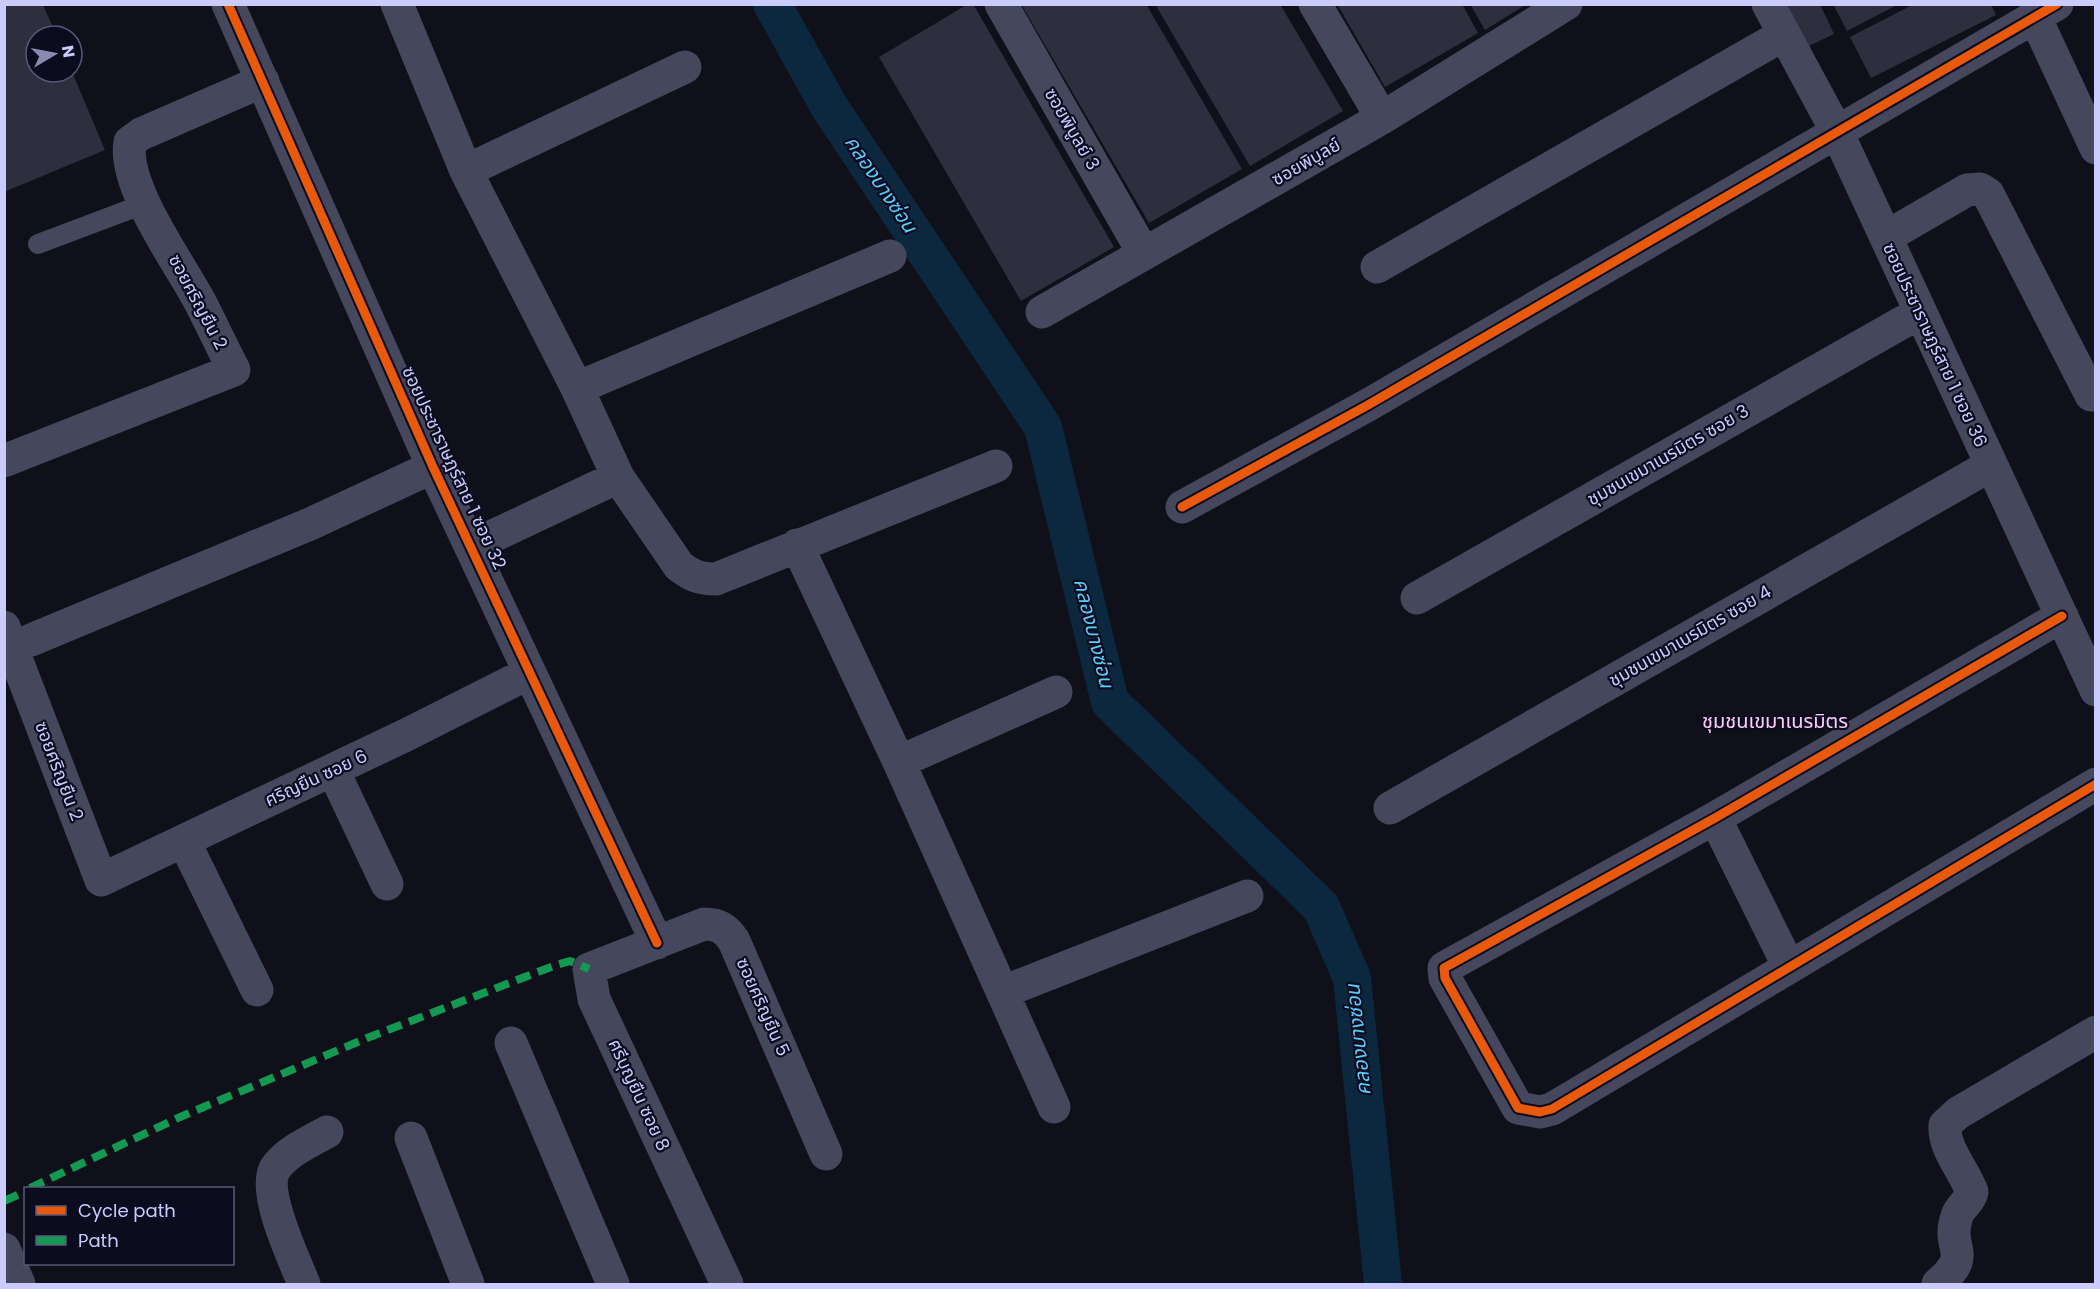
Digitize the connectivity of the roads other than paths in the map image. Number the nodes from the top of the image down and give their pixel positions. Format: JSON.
{"nodes":[{"id":1,"x":228,"y":4,"type":"edge"},
{"id":2,"x":397,"y":4,"type":"edge"},
{"id":3,"x":1000,"y":4,"type":"edge"},
{"id":4,"x":1315,"y":4,"type":"edge"},
{"id":5,"x":1566,"y":4,"type":"edge"},
{"id":6,"x":1768,"y":4,"type":"edge"},
{"id":7,"x":2046,"y":11,"type":"edge"},
{"id":8,"x":1783,"y":35,"type":"junction"},
{"id":9,"x":685,"y":67,"type":"dead end"},
{"id":10,"x":263,"y":81,"type":"junction"},
{"id":11,"x":1382,"y":118,"type":"junction"},
{"id":12,"x":1837,"y":132,"type":"junction"},
{"id":13,"x":2096,"y":148,"type":"edge"},
{"id":14,"x":466,"y":171,"type":"junction"},
{"id":15,"x":144,"y":204,"type":"junction"},
{"id":16,"x":1886,"y":237,"type":"junction"},
{"id":17,"x":38,"y":244,"type":"dead end"},
{"id":18,"x":1144,"y":254,"type":"junction"},
{"id":19,"x":890,"y":256,"type":"dead end"},
{"id":20,"x":1377,"y":267,"type":"dead end"},
{"id":21,"x":1042,"y":312,"type":"dead end"},
{"id":22,"x":1919,"y":313,"type":"junction"},
{"id":23,"x":577,"y":388,"type":"junction"},
{"id":24,"x":2091,"y":395,"type":"dead end"},
{"id":25,"x":4,"y":461,"type":"edge"},
{"id":26,"x":1991,"y":465,"type":"junction"},
{"id":27,"x":996,"y":466,"type":"dead end"},
{"id":28,"x":433,"y":467,"type":"junction"},
{"id":29,"x":618,"y":477,"type":"junction"},
{"id":30,"x":1182,"y":507,"type":"dead end"},
{"id":31,"x":797,"y":545,"type":"junction"},
{"id":32,"x":472,"y":546,"type":"junction"},
{"id":33,"x":1417,"y":598,"type":"dead end"},
{"id":34,"x":2062,"y":616,"type":"junction"},
{"id":35,"x":18,"y":634,"type":"edge"},
{"id":36,"x":528,"y":673,"type":"junction"},
{"id":37,"x":2096,"y":690,"type":"edge"},
{"id":38,"x":1056,"y":692,"type":"dead end"},
{"id":39,"x":899,"y":762,"type":"junction"},
{"id":40,"x":333,"y":770,"type":"junction"},
{"id":41,"x":2096,"y":784,"type":"edge"},
{"id":42,"x":1390,"y":808,"type":"dead end"},
{"id":43,"x":1715,"y":818,"type":"junction"},
{"id":44,"x":184,"y":841,"type":"junction"},
{"id":45,"x":101,"y":880,"type":"joint"},
{"id":46,"x":387,"y":884,"type":"dead end"},
{"id":47,"x":1247,"y":896,"type":"dead end"},
{"id":48,"x":657,"y":943,"type":"junction"},
{"id":49,"x":1789,"y":967,"type":"junction"},
{"id":50,"x":257,"y":990,"type":"dead end"},
{"id":51,"x":1003,"y":992,"type":"junction"},
{"id":52,"x":2096,"y":1032,"type":"edge"},
{"id":53,"x":512,"y":1043,"type":"dead end"},
{"id":54,"x":1054,"y":1107,"type":"dead end"},
{"id":55,"x":327,"y":1132,"type":"dead end"},
{"id":56,"x":411,"y":1138,"type":"dead end"},
{"id":57,"x":826,"y":1154,"type":"dead end"},
{"id":58,"x":4,"y":1249,"type":"edge"},
{"id":59,"x":19,"y":1284,"type":"edge"},
{"id":60,"x":304,"y":1284,"type":"edge"},
{"id":61,"x":468,"y":1284,"type":"edge"},
{"id":62,"x":613,"y":1284,"type":"edge"},
{"id":63,"x":728,"y":1284,"type":"edge"},
{"id":64,"x":1938,"y":1284,"type":"edge"}],
"edges":[{"from":1,"to":10,"type":"street","name":"ซอยประชาราษฎร์สาย 1 ซอย 32"},
{"from":2,"to":14,"type":"street"},
{"from":3,"to":18,"type":"street","name":"ซอยพิบูลย์ 3"},
{"from":4,"to":11,"type":"street"},
{"from":5,"to":11,"type":"street","name":"ซอยพิบูลย์"},
{"from":6,"to":8,"type":"street","name":"ซอยประชาราษฎร์สาย 1 ซอย 36"},
{"from":7,"to":12,"type":"street"},
{"from":7,"to":13,"type":"street"},
{"from":8,"to":12,"type":"street","name":"ซอยประชาราษฎร์สาย 1 ซอย 36"},
{"from":8,"to":20,"type":"street"},
{"from":9,"to":14,"type":"street"},
{"from":10,"to":15,"type":"street","name":"ซอยศริญยืน 2"},
{"from":10,"to":28,"type":"street","name":"ซอยประชาราษฎร์สาย 1 ซอย 32"},
{"from":11,"to":18,"type":"street","name":"ซอยพิบูลย์"},
{"from":12,"to":16,"type":"street","name":"ซอยประชาราษฎร์สาย 1 ซอย 36"},
{"from":12,"to":30,"type":"street"},
{"from":14,"to":23,"type":"street"},
{"from":15,"to":17,"type":"lane"},
{"from":15,"to":25,"type":"street","name":"ซอยศริญยืน 2"},
{"from":16,"to":22,"type":"street","name":"ซอยประชาราษฎร์สาย 1 ซอย 36"},
{"from":16,"to":24,"type":"street"},
{"from":18,"to":21,"type":"street","name":"ซอยพิบูลย์"},
{"from":19,"to":23,"type":"street"},
{"from":22,"to":26,"type":"street","name":"ซอยประชาราษฎร์สาย 1 ซอย 36"},
{"from":22,"to":33,"type":"street","name":"ชุมชนเขมาเนรมิตร ซอย 3"},
{"from":23,"to":29,"type":"street"},
{"from":26,"to":34,"type":"street","name":"ซอยประชาราษฎร์สาย 1 ซอย 36"},
{"from":26,"to":42,"type":"street","name":"ชุมชนเขมาเนรมิตร ซอย 4"},
{"from":27,"to":31,"type":"street"},
{"from":28,"to":32,"type":"street","name":"ซอยประชาราษฎร์สาย 1 ซอย 32"},
{"from":28,"to":35,"type":"street"},
{"from":29,"to":31,"type":"street"},
{"from":29,"to":32,"type":"street"},
{"from":31,"to":39,"type":"street"},
{"from":32,"to":36,"type":"street","name":"ซอยประชาราษฎร์สาย 1 ซอย 32"},
{"from":34,"to":37,"type":"street","name":"ซอยประชาราษฎร์สาย 1 ซอย 36"},
{"from":34,"to":43,"type":"street"},
{"from":35,"to":45,"type":"street","name":"ซอยศริญยืน 2"},
{"from":36,"to":40,"type":"street","name":"ศริญยืน ซอย 6"},
{"from":36,"to":48,"type":"street","name":"ซอยประชาราษฎร์สาย 1 ซอย 32"},
{"from":38,"to":39,"type":"street"},
{"from":39,"to":51,"type":"street"},
{"from":40,"to":44,"type":"street","name":"ศริญยืน ซอย 6"},
{"from":40,"to":46,"type":"street"},
{"from":41,"to":49,"type":"street"},
{"from":43,"to":49,"type":"street"},
{"from":43,"to":49,"type":"street"},
{"from":44,"to":45,"type":"street","name":"ศริญยืน ซอย 6"},
{"from":44,"to":50,"type":"street"},
{"from":47,"to":51,"type":"street"},
{"from":48,"to":57,"type":"street","name":"ซอยศริญยืน 5"},
{"from":48,"to":63,"type":"street","name":"ศรีบุญยืน ซอย 8"},
{"from":51,"to":54,"type":"street"},
{"from":52,"to":64,"type":"street"},
{"from":53,"to":62,"type":"street"},
{"from":55,"to":60,"type":"street"},
{"from":56,"to":61,"type":"street"},
{"from":58,"to":59,"type":"street"}]}
